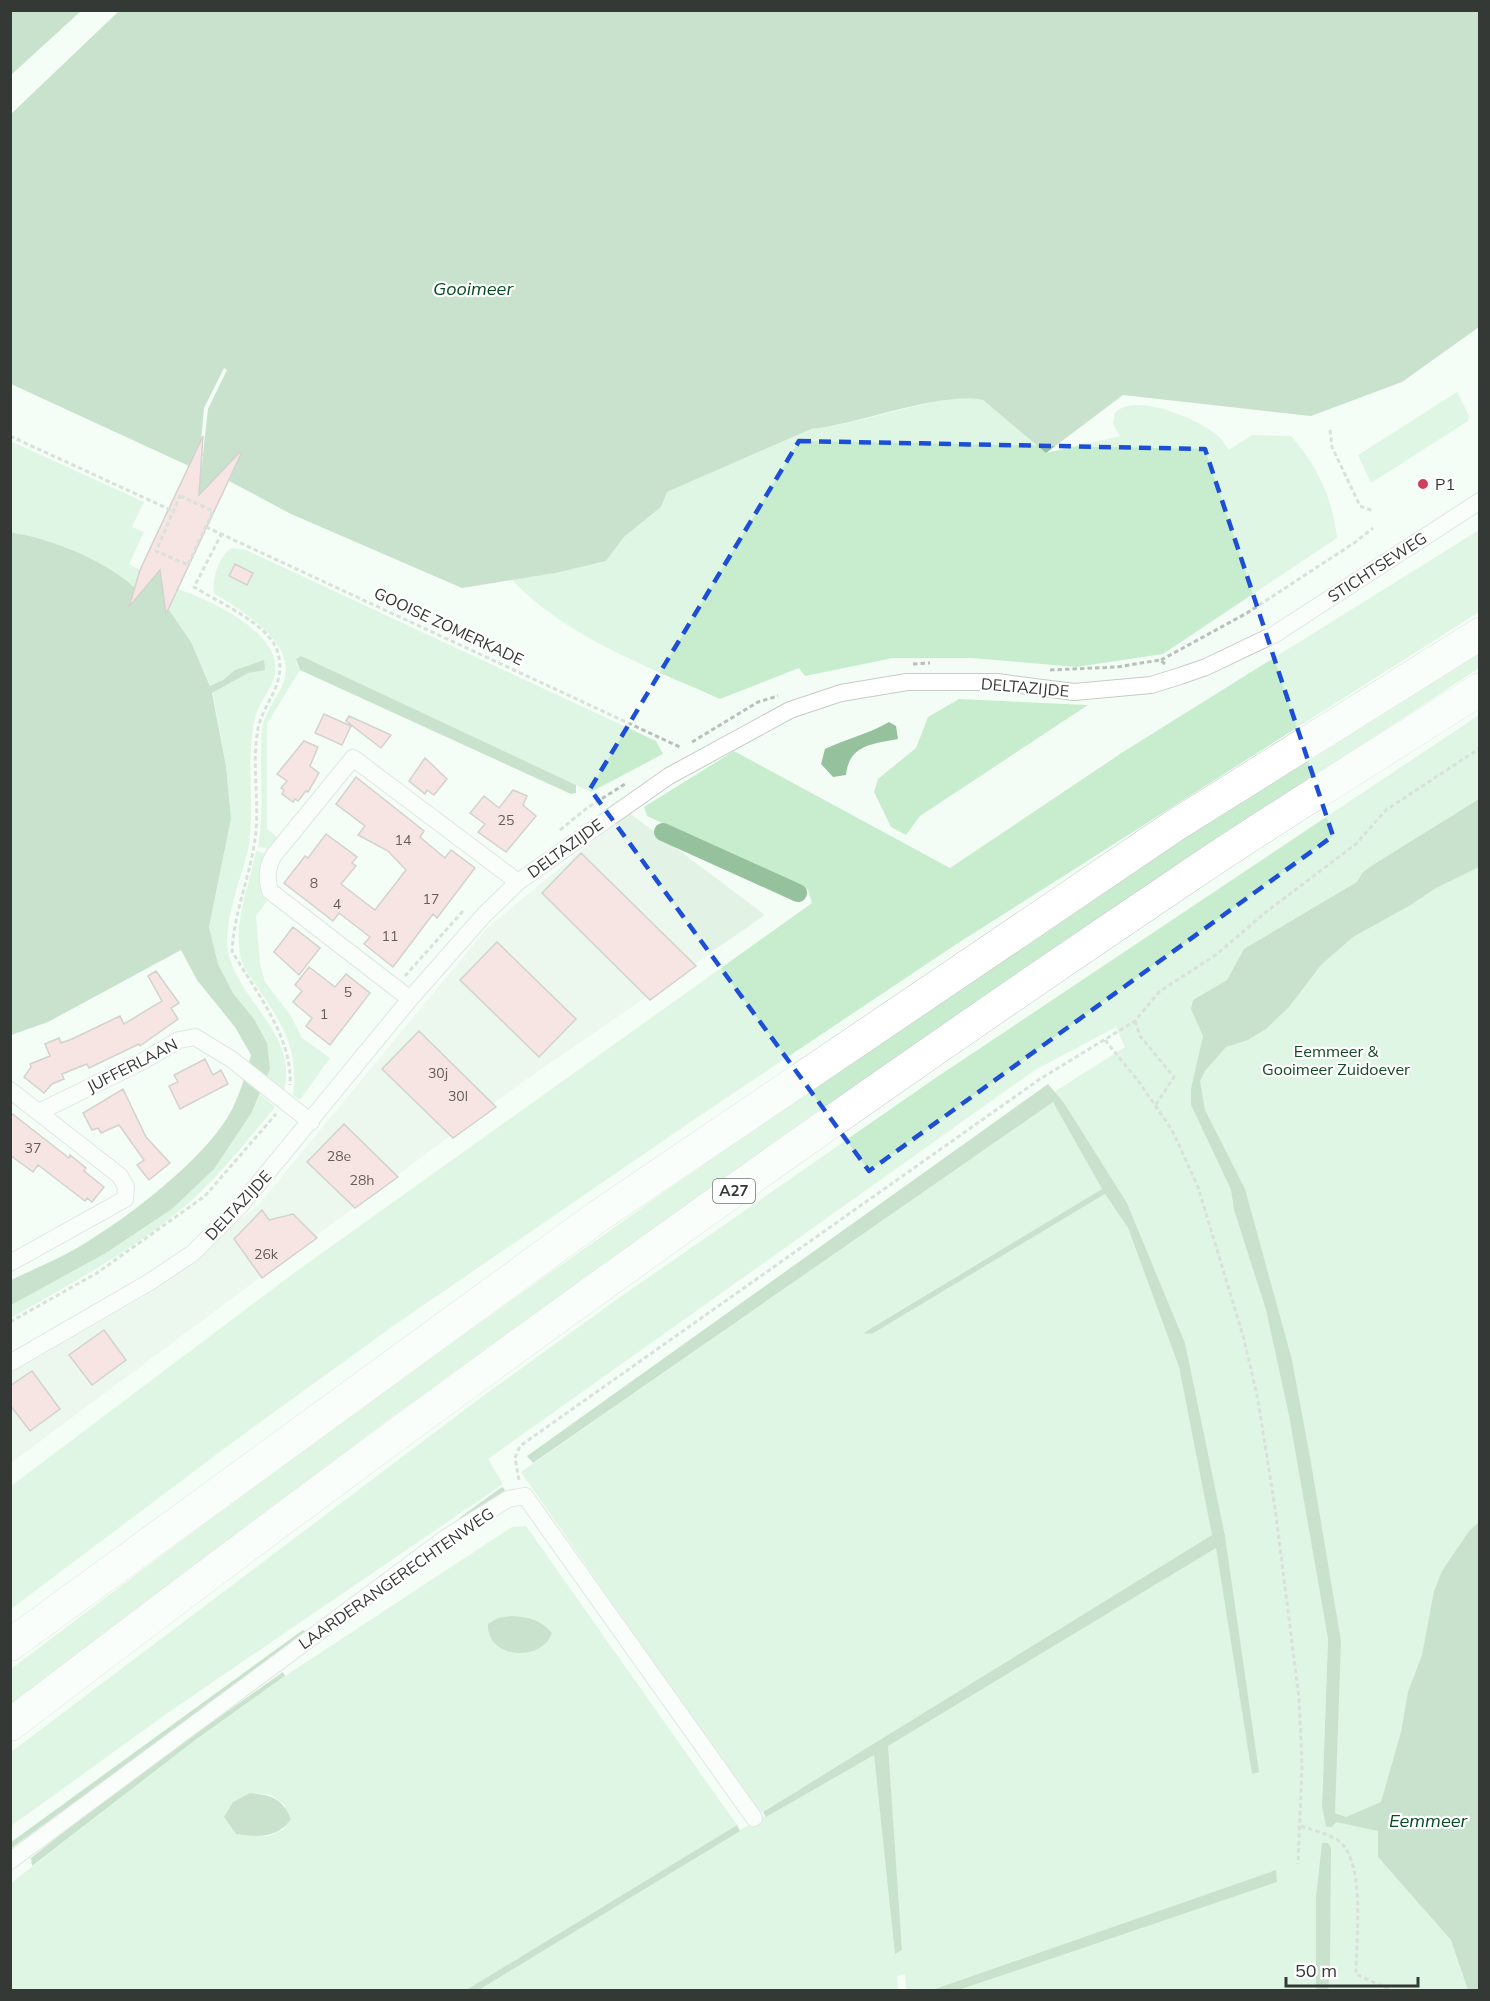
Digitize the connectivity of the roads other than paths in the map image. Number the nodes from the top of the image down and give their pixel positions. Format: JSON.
{"nodes":[{"id":1,"x":1479,"y":501,"type":"edge"},
{"id":2,"x":1275,"y":634,"type":"joint"},
{"id":3,"x":1479,"y":634,"type":"edge"},
{"id":4,"x":1479,"y":689,"type":"edge"},
{"id":5,"x":518,"y":882,"type":"junction"},
{"id":6,"x":410,"y":999,"type":"junction"},
{"id":7,"x":10,"y":1090,"type":"edge"},
{"id":8,"x":39,"y":1112,"type":"junction"},
{"id":9,"x":311,"y":1122,"type":"junction"},
{"id":10,"x":10,"y":1263,"type":"edge"},
{"id":11,"x":10,"y":1363,"type":"edge"},
{"id":12,"x":10,"y":1645,"type":"edge"},
{"id":13,"x":10,"y":1725,"type":"edge"},
{"id":14,"x":754,"y":1818,"type":"dead end"},
{"id":15,"x":10,"y":1861,"type":"edge"}],
"edges":[{"from":1,"to":2,"type":"street","name":"STICHTSEWEG"},
{"from":2,"to":5,"type":"street","name":"DELTAZIJDE"},
{"from":3,"to":12,"type":"highway"},
{"from":4,"to":13,"type":"highway","number":"A27"},
{"from":5,"to":6,"type":"street","name":"DELTAZIJDE"},
{"from":5,"to":6,"type":"street"},
{"from":6,"to":9,"type":"street","name":"DELTAZIJDE"},
{"from":7,"to":8,"type":"street"},
{"from":8,"to":9,"type":"street","name":"JUFFERLAAN"},
{"from":8,"to":10,"type":"street"},
{"from":9,"to":11,"type":"street","name":"DELTAZIJDE"},
{"from":14,"to":15,"type":"street","name":"LAARDERANGERECHTENWEG"}]}
